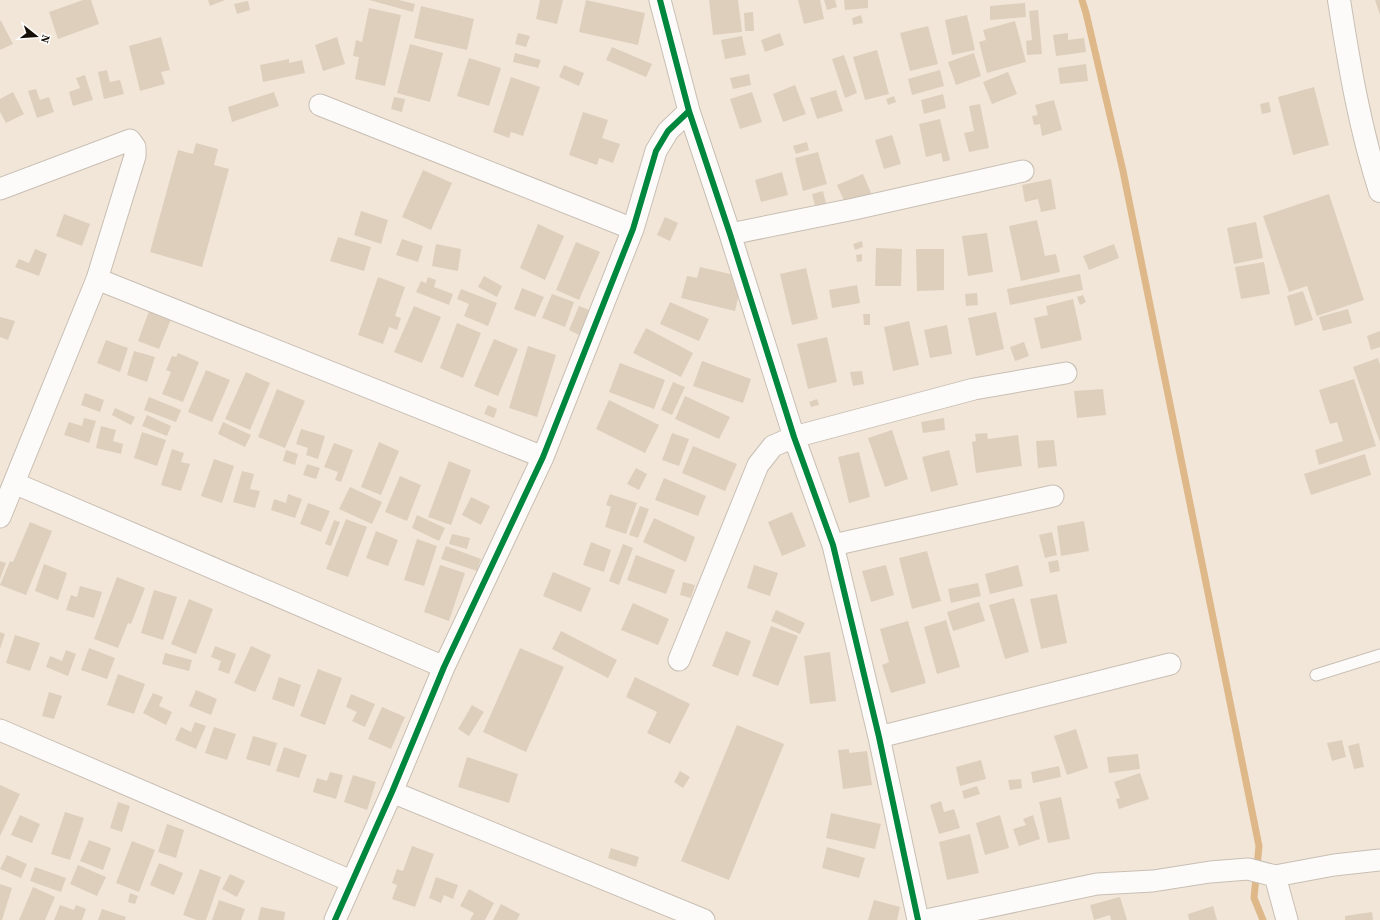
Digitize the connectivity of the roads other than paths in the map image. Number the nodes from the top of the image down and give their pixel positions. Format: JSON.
{"nodes":[{"id":1,"x":660,"y":0,"type":"edge"},
{"id":2,"x":1339,"y":0,"type":"edge"},
{"id":3,"x":320,"y":105,"type":"dead end"},
{"id":4,"x":689,"y":111,"type":"junction"},
{"id":5,"x":1375,"y":159,"type":"edge"},
{"id":6,"x":1023,"y":171,"type":"dead end"},
{"id":7,"x":0,"y":188,"type":"edge"},
{"id":8,"x":1380,"y":191,"type":"edge"},
{"id":9,"x":633,"y":229,"type":"junction"},
{"id":10,"x":730,"y":234,"type":"junction"},
{"id":11,"x":97,"y":278,"type":"junction"},
{"id":12,"x":1066,"y":373,"type":"dead end"},
{"id":13,"x":794,"y":437,"type":"junction"},
{"id":14,"x":543,"y":458,"type":"junction"},
{"id":15,"x":14,"y":483,"type":"junction"},
{"id":16,"x":1053,"y":496,"type":"dead end"},
{"id":17,"x":0,"y":517,"type":"edge"},
{"id":18,"x":833,"y":545,"type":"junction"},
{"id":19,"x":1380,"y":655,"type":"edge"},
{"id":20,"x":679,"y":660,"type":"dead end"},
{"id":21,"x":1170,"y":664,"type":"dead end"},
{"id":22,"x":444,"y":667,"type":"junction"},
{"id":23,"x":1316,"y":675,"type":"dead end"},
{"id":24,"x":0,"y":730,"type":"edge"},
{"id":25,"x":879,"y":737,"type":"junction"},
{"id":26,"x":392,"y":792,"type":"junction"},
{"id":27,"x":1380,"y":860,"type":"edge"},
{"id":28,"x":1262,"y":873,"type":"junction"},
{"id":29,"x":351,"y":881,"type":"junction"},
{"id":30,"x":335,"y":920,"type":"edge"},
{"id":31,"x":704,"y":920,"type":"edge"},
{"id":32,"x":918,"y":920,"type":"edge"},
{"id":33,"x":926,"y":920,"type":"edge"},
{"id":34,"x":1287,"y":920,"type":"edge"}],
"edges":[{"from":1,"to":4,"type":"street"},
{"from":2,"to":5,"type":"street"},
{"from":3,"to":9,"type":"street"},
{"from":4,"to":9,"type":"street"},
{"from":4,"to":10,"type":"street"},
{"from":5,"to":8,"type":"street"},
{"from":6,"to":10,"type":"street"},
{"from":7,"to":11,"type":"street"},
{"from":9,"to":14,"type":"street"},
{"from":10,"to":13,"type":"street"},
{"from":11,"to":14,"type":"street"},
{"from":11,"to":15,"type":"street"},
{"from":12,"to":13,"type":"street"},
{"from":13,"to":18,"type":"street"},
{"from":13,"to":20,"type":"street"},
{"from":14,"to":22,"type":"street"},
{"from":15,"to":17,"type":"street"},
{"from":15,"to":22,"type":"street"},
{"from":16,"to":18,"type":"street"},
{"from":18,"to":25,"type":"street"},
{"from":19,"to":23,"type":"lane"},
{"from":21,"to":25,"type":"street"},
{"from":22,"to":26,"type":"street"},
{"from":24,"to":29,"type":"street"},
{"from":25,"to":32,"type":"street"},
{"from":26,"to":29,"type":"street"},
{"from":26,"to":31,"type":"street"},
{"from":27,"to":28,"type":"street"},
{"from":28,"to":33,"type":"street"},
{"from":28,"to":34,"type":"street"},
{"from":29,"to":30,"type":"street"}]}
